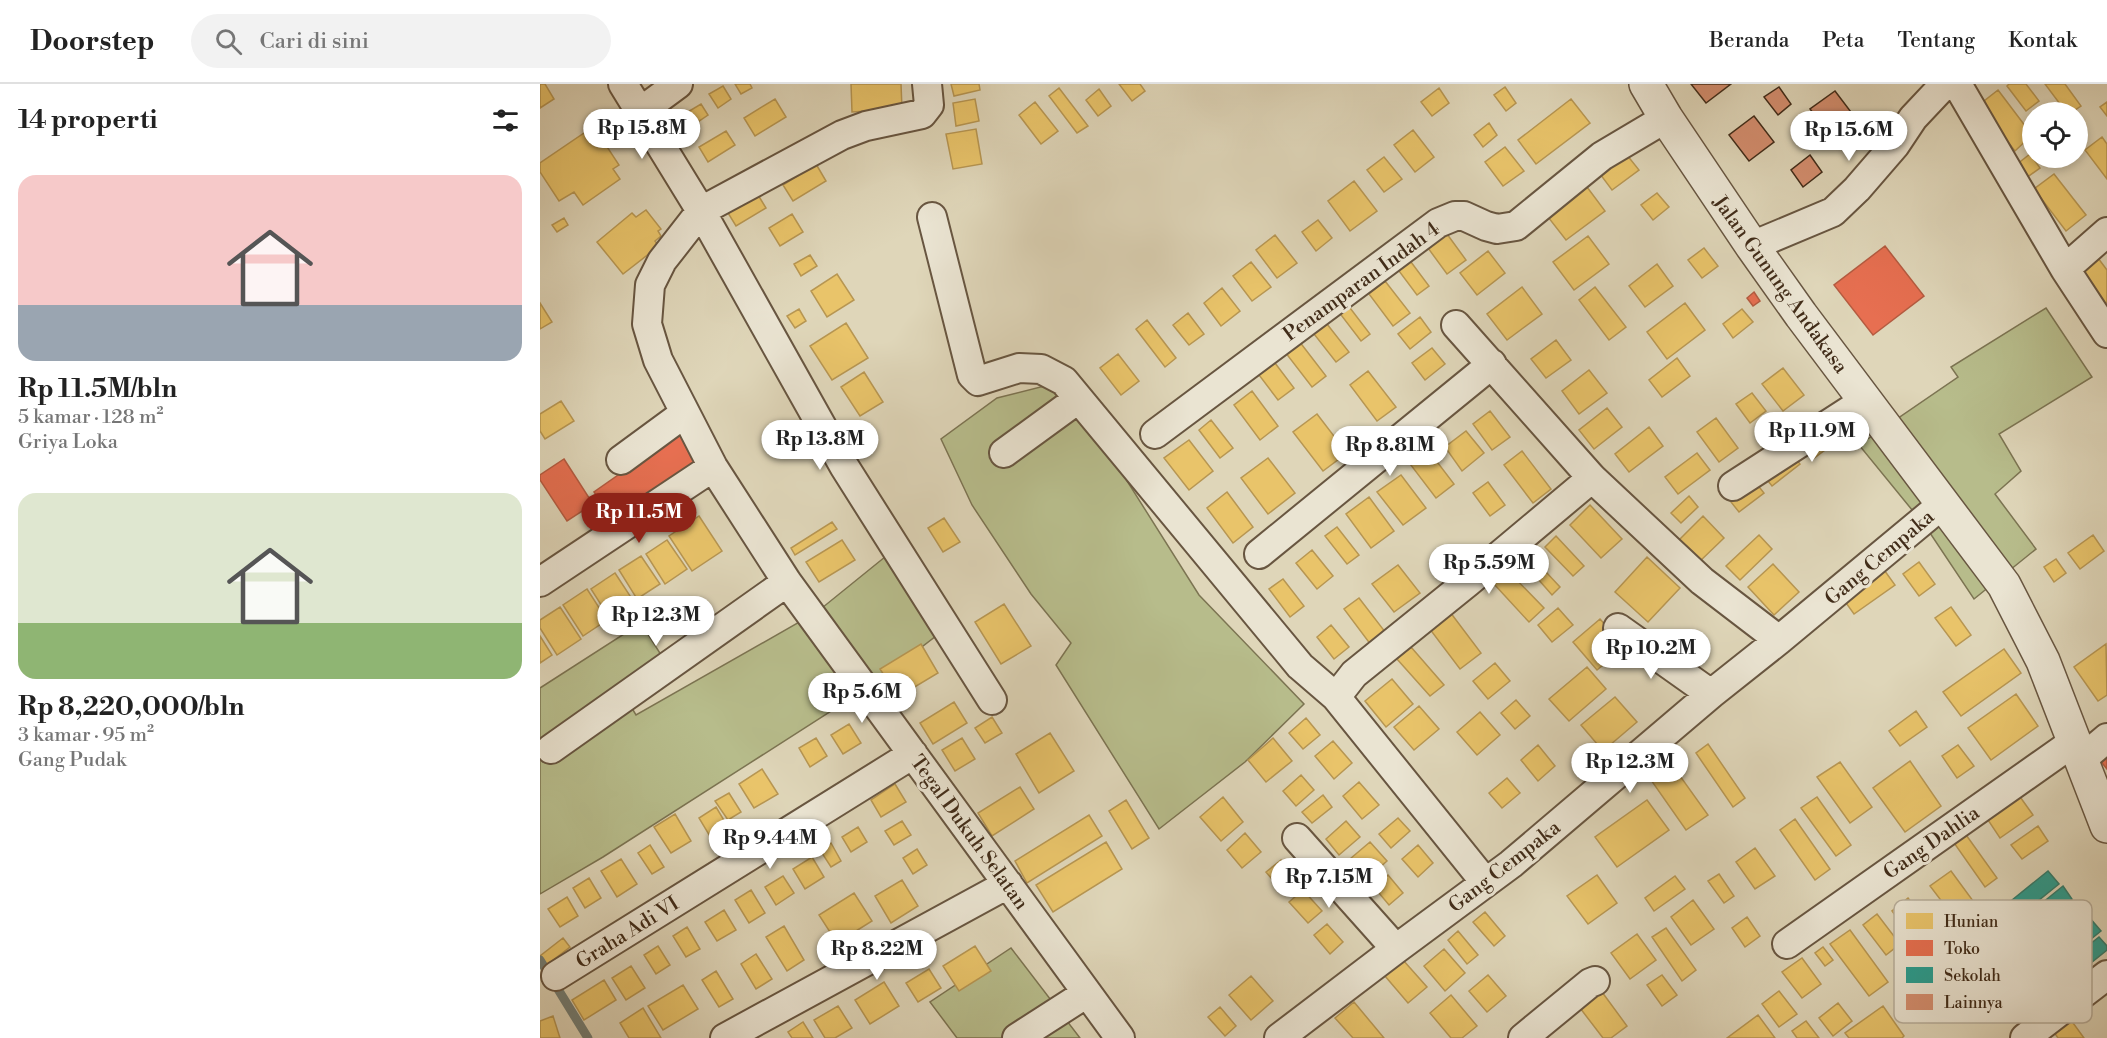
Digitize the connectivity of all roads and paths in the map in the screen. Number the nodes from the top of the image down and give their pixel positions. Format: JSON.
{"nodes":[{"id":1,"x":623,"y":84,"type":"edge"},
{"id":2,"x":678,"y":84,"type":"edge"},
{"id":3,"x":927,"y":84,"type":"edge"},
{"id":4,"x":1646,"y":84,"type":"edge"},
{"id":5,"x":1945,"y":84,"type":"edge"},
{"id":6,"x":1957,"y":84,"type":"edge"},
{"id":7,"x":640,"y":112,"type":"junction"},
{"id":8,"x":1666,"y":118,"type":"junction"},
{"id":9,"x":701,"y":212,"type":"junction"},
{"id":10,"x":932,"y":217,"type":"dead end"},
{"id":11,"x":2107,"y":232,"type":"edge"},
{"id":12,"x":1752,"y":246,"type":"junction"},
{"id":13,"x":2065,"y":269,"type":"junction"},
{"id":14,"x":1456,"y":325,"type":"dead end"},
{"id":15,"x":2107,"y":333,"type":"edge"},
{"id":16,"x":1492,"y":364,"type":"junction"},
{"id":17,"x":1078,"y":399,"type":"junction"},
{"id":18,"x":1866,"y":400,"type":"junction"},
{"id":19,"x":684,"y":413,"type":"junction"},
{"id":20,"x":1155,"y":434,"type":"dead end"},
{"id":21,"x":1004,"y":453,"type":"dead end"},
{"id":22,"x":621,"y":460,"type":"dead end"},
{"id":23,"x":713,"y":466,"type":"junction"},
{"id":24,"x":1592,"y":478,"type":"junction"},
{"id":25,"x":1733,"y":486,"type":"dead end"},
{"id":26,"x":1944,"y":503,"type":"junction"},
{"id":27,"x":1259,"y":554,"type":"dead end"},
{"id":28,"x":540,"y":582,"type":"edge"},
{"id":29,"x":787,"y":582,"type":"junction"},
{"id":30,"x":1618,"y":628,"type":"dead end"},
{"id":31,"x":1779,"y":640,"type":"junction"},
{"id":32,"x":1711,"y":694,"type":"junction"},
{"id":33,"x":1336,"y":697,"type":"junction"},
{"id":34,"x":992,"y":700,"type":"dead end"},
{"id":35,"x":2107,"y":738,"type":"edge"},
{"id":36,"x":551,"y":749,"type":"dead end"},
{"id":37,"x":2078,"y":750,"type":"junction"},
{"id":38,"x":913,"y":754,"type":"junction"},
{"id":39,"x":2107,"y":826,"type":"edge"},
{"id":40,"x":1297,"y":838,"type":"dead end"},
{"id":41,"x":1485,"y":882,"type":"junction"},
{"id":42,"x":1008,"y":884,"type":"junction"},
{"id":43,"x":1787,"y":944,"type":"dead end"},
{"id":44,"x":1396,"y":949,"type":"junction"},
{"id":45,"x":2107,"y":975,"type":"edge"},
{"id":46,"x":556,"y":976,"type":"dead end"},
{"id":47,"x":1595,"y":981,"type":"dead end"},
{"id":48,"x":2092,"y":987,"type":"edge"},
{"id":49,"x":1087,"y":993,"type":"junction"},
{"id":50,"x":2045,"y":1023,"type":"edge"},
{"id":51,"x":725,"y":1038,"type":"edge"},
{"id":52,"x":1017,"y":1038,"type":"edge"},
{"id":53,"x":1120,"y":1038,"type":"edge"},
{"id":54,"x":1279,"y":1038,"type":"edge"},
{"id":55,"x":1523,"y":1038,"type":"edge"},
{"id":56,"x":2025,"y":1038,"type":"edge"}],
"edges":[{"from":1,"to":7,"type":"street"},
{"from":2,"to":7,"type":"street"},
{"from":3,"to":9,"type":"street"},
{"from":4,"to":8,"type":"street","name":"Jalan Gunung Andakasa"},
{"from":5,"to":12,"type":"street"},
{"from":6,"to":13,"type":"street"},
{"from":7,"to":9,"type":"street"},
{"from":8,"to":12,"type":"street","name":"Jalan Gunung Andakasa"},
{"from":8,"to":20,"type":"street","name":"Penamparan Indah 4"},
{"from":9,"to":19,"type":"street","name":"Tegal Dukuh Selatan"},
{"from":9,"to":34,"type":"street"},
{"from":10,"to":17,"type":"street"},
{"from":11,"to":13,"type":"street"},
{"from":12,"to":18,"type":"street","name":"Jalan Gunung Andakasa"},
{"from":13,"to":15,"type":"street"},
{"from":14,"to":16,"type":"street"},
{"from":16,"to":24,"type":"street"},
{"from":16,"to":27,"type":"street"},
{"from":17,"to":21,"type":"street"},
{"from":17,"to":33,"type":"street"},
{"from":18,"to":25,"type":"street"},
{"from":18,"to":26,"type":"street","name":"Jalan Gunung Andakasa"},
{"from":19,"to":22,"type":"street"},
{"from":19,"to":23,"type":"street","name":"Tegal Dukuh Selatan"},
{"from":23,"to":28,"type":"street"},
{"from":23,"to":29,"type":"street","name":"Tegal Dukuh Selatan"},
{"from":24,"to":31,"type":"street"},
{"from":24,"to":33,"type":"street"},
{"from":26,"to":31,"type":"street","name":"Gang Cempaka"},
{"from":26,"to":37,"type":"street","name":"Jalan Gunung Andakasa"},
{"from":29,"to":36,"type":"street"},
{"from":29,"to":38,"type":"street","name":"Tegal Dukuh Selatan"},
{"from":30,"to":32,"type":"street"},
{"from":31,"to":32,"type":"street","name":"Gang Cempaka"},
{"from":32,"to":41,"type":"street","name":"Gang Cempaka"},
{"from":33,"to":41,"type":"street"},
{"from":35,"to":37,"type":"street","name":"Gang Dahlia"},
{"from":37,"to":39,"type":"street","name":"Jalan Gunung Andakasa"},
{"from":37,"to":43,"type":"street","name":"Gang Dahlia"},
{"from":38,"to":42,"type":"street","name":"Tegal Dukuh Selatan"},
{"from":38,"to":46,"type":"street","name":"Graha Adi VI"},
{"from":40,"to":44,"type":"street"},
{"from":41,"to":44,"type":"street","name":"Gang Cempaka"},
{"from":42,"to":49,"type":"street","name":"Tegal Dukuh Selatan"},
{"from":42,"to":51,"type":"street"},
{"from":44,"to":54,"type":"street","name":"Gang Cempaka"},
{"from":45,"to":48,"type":"street"},
{"from":47,"to":55,"type":"street"},
{"from":49,"to":52,"type":"street"},
{"from":49,"to":53,"type":"street","name":"Tegal Dukuh Selatan"},
{"from":50,"to":56,"type":"street"}]}
